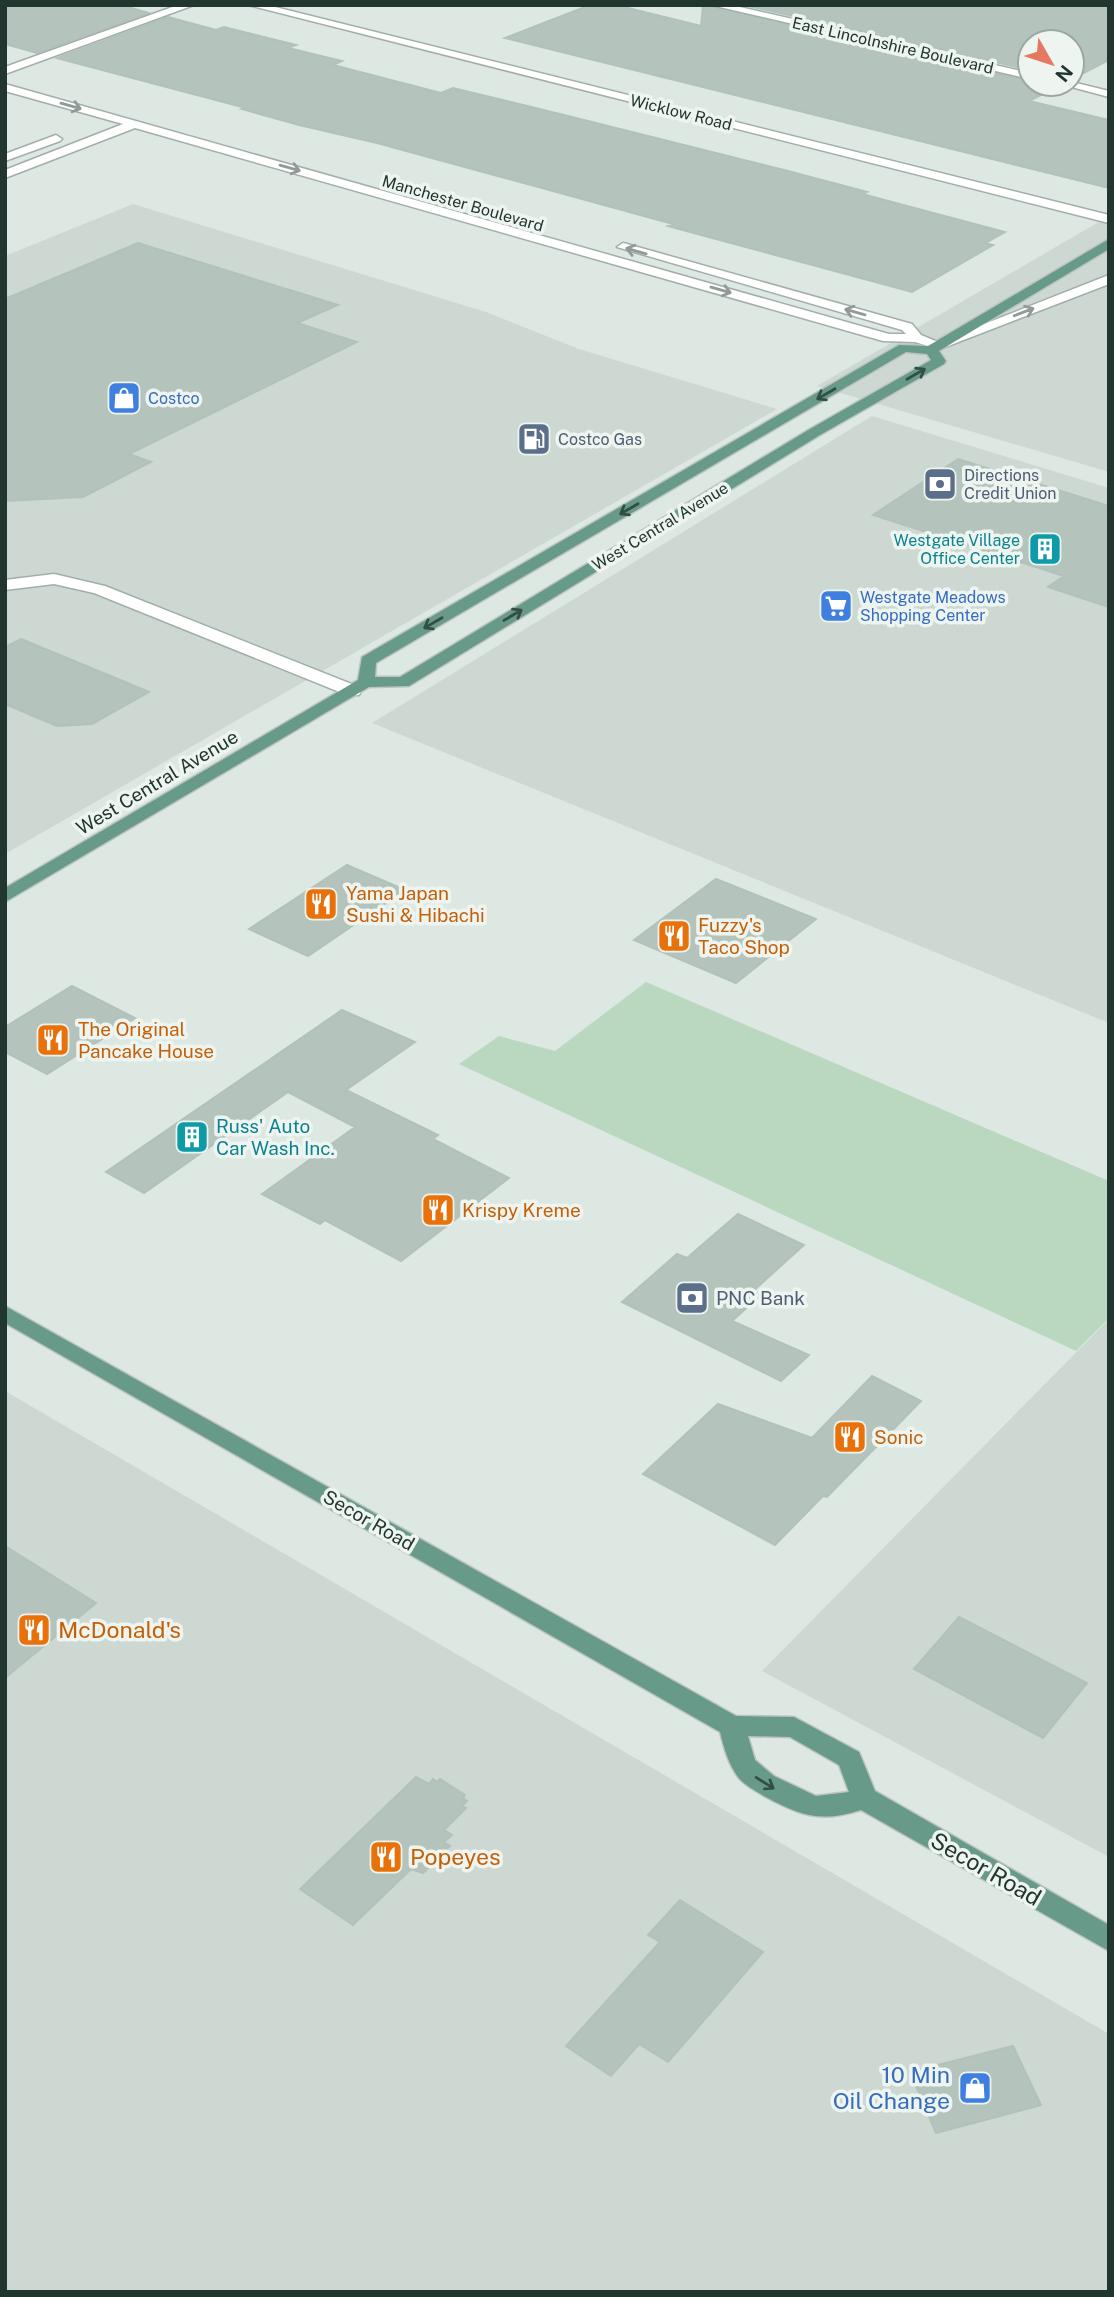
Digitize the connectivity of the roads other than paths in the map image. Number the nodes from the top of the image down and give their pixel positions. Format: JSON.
{"nodes":[{"id":1,"x":189,"y":5,"type":"edge"},
{"id":2,"x":253,"y":5,"type":"edge"},
{"id":3,"x":716,"y":5,"type":"edge"},
{"id":4,"x":5,"y":72,"type":"edge"},
{"id":5,"x":1016,"y":73,"type":"edge"},
{"id":6,"x":5,"y":87,"type":"edge"},
{"id":7,"x":1086,"y":89,"type":"edge"},
{"id":8,"x":1109,"y":94,"type":"edge"},
{"id":9,"x":135,"y":117,"type":"junction"},
{"id":10,"x":113,"y":118,"type":"junction"},
{"id":11,"x":88,"y":127,"type":"dead end"},
{"id":12,"x":64,"y":136,"type":"dead end"},
{"id":13,"x":5,"y":158,"type":"edge"},
{"id":14,"x":5,"y":174,"type":"edge"},
{"id":15,"x":380,"y":179,"type":"dead end"},
{"id":16,"x":1109,"y":219,"type":"edge"},
{"id":17,"x":605,"y":242,"type":"dead end"},
{"id":18,"x":1109,"y":243,"type":"edge"},
{"id":19,"x":1109,"y":279,"type":"edge"},
{"id":20,"x":916,"y":338,"type":"junction"},
{"id":21,"x":934,"y":348,"type":"junction"},
{"id":22,"x":784,"y":418,"type":"junction"},
{"id":23,"x":685,"y":511,"type":"junction"},
{"id":24,"x":5,"y":585,"type":"edge"},
{"id":25,"x":359,"y":687,"type":"junction"},
{"id":26,"x":5,"y":896,"type":"edge"},
{"id":27,"x":5,"y":1313,"type":"edge"},
{"id":28,"x":732,"y":1726,"type":"junction"},
{"id":29,"x":864,"y":1798,"type":"junction"},
{"id":30,"x":1109,"y":1939,"type":"edge"}],
"edges":[{"from":1,"to":4,"type":"street"},
{"from":2,"to":16,"type":"street","name":"Wicklow Road"},
{"from":3,"to":5,"type":"street","name":"East Lincolnshire Boulevard"},
{"from":4,"to":9,"type":"street","name":"Manchester Boulevard"},
{"from":6,"to":10,"type":"street","name":"Manchester Boulevard","one_way":true},
{"from":7,"to":8,"type":"street"},
{"from":9,"to":10,"type":"street","name":"Manchester Boulevard"},
{"from":9,"to":14,"type":"street"},
{"from":9,"to":15,"type":"street","name":"Manchester Boulevard"},
{"from":9,"to":20,"type":"street","name":"Manchester Boulevard","one_way":true},
{"from":10,"to":11,"type":"street"},
{"from":12,"to":13,"type":"street"},
{"from":20,"to":17,"type":"street","name":"Manchester Boulevard","one_way":true},
{"from":18,"to":21,"type":"main road","name":"West Central Avenue"},
{"from":21,"to":19,"type":"street","one_way":true},
{"from":20,"to":21,"type":"street","name":"Manchester Boulevard"},
{"from":21,"to":22,"type":"main road","name":"West Central Avenue","one_way":true},
{"from":23,"to":21,"type":"main road","name":"West Central Avenue","one_way":true},
{"from":22,"to":23,"type":"main road"},
{"from":22,"to":25,"type":"main road","name":"West Central Avenue","one_way":true},
{"from":25,"to":23,"type":"main road","name":"West Central Avenue","one_way":true},
{"from":24,"to":25,"type":"street"},
{"from":25,"to":26,"type":"main road","name":"West Central Avenue"},
{"from":27,"to":28,"type":"main road","name":"Secor Road"},
{"from":28,"to":29,"type":"main road","name":"Secor Road"},
{"from":28,"to":29,"type":"main road","one_way":true},
{"from":29,"to":30,"type":"main road","name":"Secor Road"}]}
